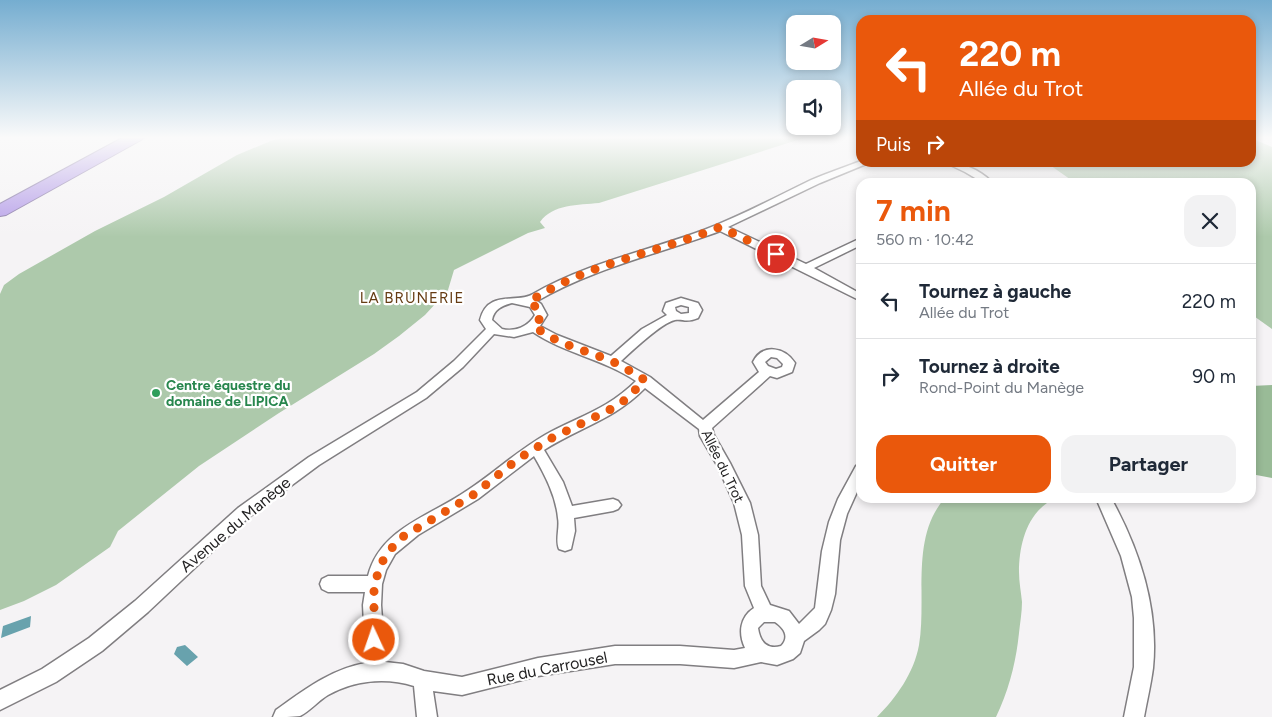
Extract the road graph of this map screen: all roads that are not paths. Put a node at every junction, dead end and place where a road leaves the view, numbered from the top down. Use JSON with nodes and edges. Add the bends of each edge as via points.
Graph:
{"nodes":[{"id":1,"x":64,"y":170,"type":"edge"},
{"id":2,"x":75,"y":170,"type":"edge"},
{"id":3,"x":845,"y":170,"type":"edge"},
{"id":4,"x":967,"y":170,"type":"edge"},
{"id":5,"x":980,"y":178,"type":"edge"},
{"id":6,"x":22,"y":200,"type":"junction"},
{"id":7,"x":0,"y":205,"type":"edge"},
{"id":8,"x":0,"y":211,"type":"edge"},
{"id":9,"x":0,"y":215,"type":"edge"},
{"id":10,"x":720,"y":227,"type":"junction"},
{"id":11,"x":856,"y":244,"type":"edge"},
{"id":12,"x":806,"y":268,"type":"junction"},
{"id":13,"x":856,"y":295,"type":"edge"},
{"id":14,"x":529,"y":302,"type":"junction"},
{"id":15,"x":674,"y":316,"type":"dead end"},
{"id":16,"x":534,"y":326,"type":"junction"},
{"id":17,"x":492,"y":329,"type":"junction"},
{"id":18,"x":612,"y":362,"type":"junction"},
{"id":19,"x":767,"y":372,"type":"dead end"},
{"id":20,"x":645,"y":380,"type":"junction"},
{"id":21,"x":705,"y":426,"type":"junction"},
{"id":22,"x":536,"y":448,"type":"junction"},
{"id":23,"x":856,"y":480,"type":"edge"},
{"id":24,"x":1105,"y":503,"type":"edge"},
{"id":25,"x":614,"y":505,"type":"dead end"},
{"id":26,"x":566,"y":513,"type":"junction"},
{"id":27,"x":565,"y":544,"type":"dead end"},
{"id":28,"x":328,"y":584,"type":"dead end"},
{"id":29,"x":374,"y":584,"type":"junction"},
{"id":30,"x":764,"y":613,"type":"junction"},
{"id":31,"x":795,"y":636,"type":"junction"},
{"id":32,"x":761,"y":653,"type":"junction"},
{"id":33,"x":376,"y":671,"type":"junction"},
{"id":34,"x":424,"y":680,"type":"junction"},
{"id":35,"x":0,"y":700,"type":"edge"},
{"id":36,"x":283,"y":717,"type":"edge"},
{"id":37,"x":427,"y":717,"type":"edge"},
{"id":38,"x":1134,"y":717,"type":"edge"}],
"edges":[{"from":1,"to":7,"type":"highway"},
{"from":2,"to":6,"type":"highway"},
{"from":3,"to":10,"type":"street"},
{"from":4,"to":5,"type":"street"},
{"from":6,"to":8,"type":"highway"},
{"from":6,"to":9,"type":"highway"},
{"from":10,"to":12,"type":"street"},
{"from":10,"to":14,"type":"street","via":[[571,278]]},
{"from":11,"to":12,"type":"street"},
{"from":12,"to":13,"type":"street"},
{"from":14,"to":16,"type":"street","via":[[540,310],[541,315]]},
{"from":14,"to":17,"type":"street","via":[[512,300],[495,306],[486,320]]},
{"from":15,"to":18,"type":"street","via":[[646,332]]},
{"from":16,"to":17,"type":"street","via":[[508,334]]},
{"from":16,"to":18,"type":"street","name":"Allée du Trot","via":[[577,350]]},
{"from":17,"to":35,"type":"street","name":"Avenue du Manège","via":[[449,373],[396,413],[321,456],[254,504],[105,637],[36,683]]},
{"from":18,"to":20,"type":"street","name":"Allée du Trot"},
{"from":19,"to":21,"type":"street"},
{"from":20,"to":21,"type":"street","name":"Allée du Trot"},
{"from":20,"to":22,"type":"street","via":[[611,409]]},
{"from":21,"to":30,"type":"street","name":"Allée du Trot","via":[[707,436],[742,503],[750,535],[753,586]]},
{"from":22,"to":26,"type":"street","via":[[552,475]]},
{"from":22,"to":29,"type":"street","via":[[473,495],[399,539],[384,558]]},
{"from":23,"to":31,"type":"street","via":[[834,531],[828,594],[821,617],[809,630]]},
{"from":24,"to":38,"type":"street","via":[[1126,547],[1142,602],[1144,661]]},
{"from":25,"to":26,"type":"street"},
{"from":26,"to":27,"type":"street","via":[[568,532]]},
{"from":28,"to":29,"type":"street"},
{"from":29,"to":33,"type":"street"},
{"from":30,"to":31,"type":"street","via":[[784,618],[790,623]]},
{"from":30,"to":32,"type":"street","via":[[752,620],[749,626],[750,640]]},
{"from":31,"to":32,"type":"street","via":[[793,647],[785,655],[773,657]]},
{"from":32,"to":34,"type":"street","name":"Rue du Carrousel","via":[[734,659],[615,655],[538,667],[462,686]]},
{"from":33,"to":34,"type":"street","name":"Rue du Carrousel","via":[[402,673]]},
{"from":33,"to":36,"type":"street","name":"Rue du Carrousel","via":[[357,674],[322,688]]},
{"from":34,"to":37,"type":"street"}]}
